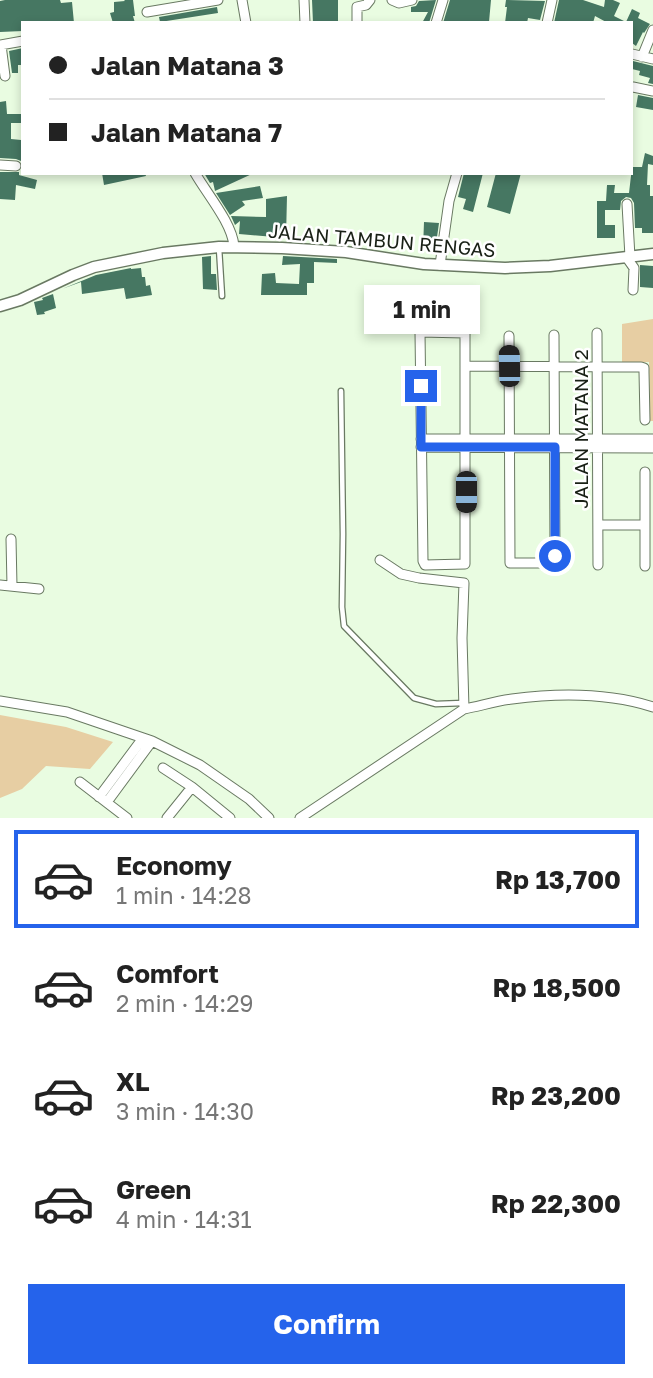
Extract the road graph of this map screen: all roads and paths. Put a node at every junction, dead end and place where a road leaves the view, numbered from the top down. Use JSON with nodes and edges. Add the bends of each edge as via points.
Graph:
{"nodes":[{"id":1,"x":218,"y":0,"type":"edge"},
{"id":2,"x":242,"y":0,"type":"edge"},
{"id":3,"x":304,"y":0,"type":"edge"},
{"id":4,"x":370,"y":0,"type":"edge"},
{"id":5,"x":392,"y":0,"type":"edge"},
{"id":6,"x":412,"y":0,"type":"edge"},
{"id":7,"x":443,"y":0,"type":"edge"},
{"id":8,"x":552,"y":0,"type":"edge"},
{"id":9,"x":184,"y":3,"type":"edge"},
{"id":10,"x":167,"y":4,"type":"edge"},
{"id":11,"x":147,"y":12,"type":"dead end"},
{"id":12,"x":246,"y":21,"type":"edge"},
{"id":13,"x":305,"y":21,"type":"edge"},
{"id":14,"x":357,"y":21,"type":"edge"},
{"id":15,"x":437,"y":21,"type":"edge"},
{"id":16,"x":547,"y":21,"type":"edge"},
{"id":17,"x":653,"y":30,"type":"edge"},
{"id":18,"x":21,"y":41,"type":"edge"},
{"id":19,"x":0,"y":45,"type":"edge"},
{"id":20,"x":633,"y":54,"type":"edge"},
{"id":21,"x":642,"y":57,"type":"junction"},
{"id":22,"x":653,"y":59,"type":"edge"},
{"id":23,"x":5,"y":76,"type":"dead end"},
{"id":24,"x":633,"y":87,"type":"edge"},
{"id":25,"x":653,"y":91,"type":"edge"},
{"id":26,"x":0,"y":165,"type":"edge"},
{"id":27,"x":16,"y":166,"type":"dead end"},
{"id":28,"x":196,"y":175,"type":"edge"},
{"id":29,"x":456,"y":175,"type":"edge"},
{"id":30,"x":627,"y":204,"type":"dead end"},
{"id":31,"x":234,"y":243,"type":"junction"},
{"id":32,"x":219,"y":247,"type":"junction"},
{"id":33,"x":629,"y":254,"type":"junction"},
{"id":34,"x":653,"y":254,"type":"edge"},
{"id":35,"x":440,"y":258,"type":"junction"},
{"id":36,"x":633,"y":290,"type":"dead end"},
{"id":37,"x":222,"y":296,"type":"dead end"},
{"id":38,"x":0,"y":306,"type":"edge"},
{"id":39,"x":597,"y":334,"type":"dead end"},
{"id":40,"x":554,"y":335,"type":"dead end"},
{"id":41,"x":509,"y":336,"type":"dead end"},
{"id":42,"x":465,"y":366,"type":"junction"},
{"id":43,"x":509,"y":366,"type":"junction"},
{"id":44,"x":554,"y":366,"type":"junction"},
{"id":45,"x":597,"y":367,"type":"junction"},
{"id":46,"x":341,"y":391,"type":"dead end"},
{"id":47,"x":645,"y":420,"type":"dead end"},
{"id":48,"x":653,"y":439,"type":"edge"},
{"id":49,"x":421,"y":443,"type":"junction"},
{"id":50,"x":465,"y":443,"type":"junction"},
{"id":51,"x":510,"y":443,"type":"junction"},
{"id":52,"x":555,"y":443,"type":"junction"},
{"id":53,"x":598,"y":443,"type":"junction"},
{"id":54,"x":653,"y":448,"type":"edge"},
{"id":55,"x":645,"y":472,"type":"dead end"},
{"id":56,"x":598,"y":525,"type":"junction"},
{"id":57,"x":645,"y":525,"type":"junction"},
{"id":58,"x":11,"y":539,"type":"dead end"},
{"id":59,"x":380,"y":560,"type":"dead end"},
{"id":60,"x":598,"y":565,"type":"dead end"},
{"id":61,"x":645,"y":566,"type":"dead end"},
{"id":62,"x":0,"y":586,"type":"edge"},
{"id":63,"x":12,"y":586,"type":"junction"},
{"id":64,"x":39,"y":589,"type":"dead end"},
{"id":65,"x":0,"y":701,"type":"edge"},
{"id":66,"x":464,"y":706,"type":"junction"},
{"id":67,"x":653,"y":707,"type":"edge"},
{"id":68,"x":147,"y":739,"type":"junction"},
{"id":69,"x":163,"y":768,"type":"dead end"},
{"id":70,"x":80,"y":782,"type":"dead end"},
{"id":71,"x":192,"y":787,"type":"junction"},
{"id":72,"x":103,"y":799,"type":"junction"},
{"id":73,"x":127,"y":818,"type":"edge"},
{"id":74,"x":167,"y":818,"type":"edge"},
{"id":75,"x":230,"y":818,"type":"edge"},
{"id":76,"x":269,"y":818,"type":"edge"},
{"id":77,"x":300,"y":818,"type":"edge"}],
"edges":[{"from":1,"to":9,"type":"street"},
{"from":2,"to":12,"type":"street"},
{"from":3,"to":13,"type":"street"},
{"from":4,"to":14,"type":"street","via":[[357,7]]},
{"from":5,"to":6,"type":"street"},
{"from":7,"to":15,"type":"street"},
{"from":8,"to":16,"type":"street"},
{"from":9,"to":10,"type":"street"},
{"from":10,"to":11,"type":"street"},
{"from":17,"to":21,"type":"street"},
{"from":18,"to":19,"type":"street"},
{"from":19,"to":23,"type":"street"},
{"from":20,"to":21,"type":"street"},
{"from":21,"to":22,"type":"street"},
{"from":24,"to":25,"type":"street"},
{"from":26,"to":27,"type":"street"},
{"from":28,"to":31,"type":"street"},
{"from":29,"to":35,"type":"street"},
{"from":30,"to":33,"type":"street"},
{"from":31,"to":32,"type":"street","name":"JALAN TAMBUN RENGAS"},
{"from":31,"to":35,"type":"street","name":"JALAN TAMBUN RENGAS","via":[[409,262]]},
{"from":32,"to":37,"type":"lane"},
{"from":32,"to":38,"type":"street","name":"JALAN TAMBUN RENGAS","via":[[94,267]]},
{"from":33,"to":34,"type":"street","name":"JALAN TAMBUN RENGAS"},
{"from":33,"to":35,"type":"street","name":"JALAN TAMBUN RENGAS","via":[[505,268]]},
{"from":33,"to":36,"type":"street"},
{"from":39,"to":45,"type":"street","name":"JALAN MATANA 2"},
{"from":40,"to":44,"type":"street"},
{"from":41,"to":43,"type":"street"},
{"from":42,"to":43,"type":"street"},
{"from":42,"to":49,"type":"street","via":[[465,334],[420,332]]},
{"from":42,"to":50,"type":"street"},
{"from":43,"to":44,"type":"street"},
{"from":43,"to":51,"type":"street"},
{"from":44,"to":45,"type":"street"},
{"from":44,"to":52,"type":"street"},
{"from":45,"to":47,"type":"street","via":[[644,368]]},
{"from":45,"to":53,"type":"street","name":"JALAN MATANA 2"},
{"from":46,"to":66,"type":"lane","via":[[344,626],[414,698]]},
{"from":48,"to":53,"type":"street"},
{"from":49,"to":50,"type":"street"},
{"from":49,"to":50,"type":"street","via":[[425,565],[465,564]]},
{"from":50,"to":51,"type":"street"},
{"from":51,"to":52,"type":"street"},
{"from":51,"to":52,"type":"street","via":[[510,562],[550,563],[555,561]]},
{"from":52,"to":53,"type":"street"},
{"from":53,"to":54,"type":"street"},
{"from":53,"to":56,"type":"street","name":"JALAN MATANA 2"},
{"from":55,"to":57,"type":"street"},
{"from":56,"to":57,"type":"street"},
{"from":56,"to":60,"type":"street","name":"JALAN MATANA 2"},
{"from":57,"to":61,"type":"street"},
{"from":58,"to":63,"type":"street"},
{"from":59,"to":66,"type":"street","via":[[419,578],[464,583]]},
{"from":62,"to":63,"type":"street"},
{"from":63,"to":64,"type":"street"},
{"from":65,"to":68,"type":"street","via":[[67,712]]},
{"from":66,"to":67,"type":"street","via":[[575,695]]},
{"from":66,"to":77,"type":"street"},
{"from":68,"to":72,"type":"street"},
{"from":68,"to":76,"type":"street","via":[[200,765]]},
{"from":69,"to":71,"type":"street"},
{"from":70,"to":72,"type":"street"},
{"from":71,"to":74,"type":"street"},
{"from":71,"to":75,"type":"street"},
{"from":72,"to":73,"type":"street"}]}
